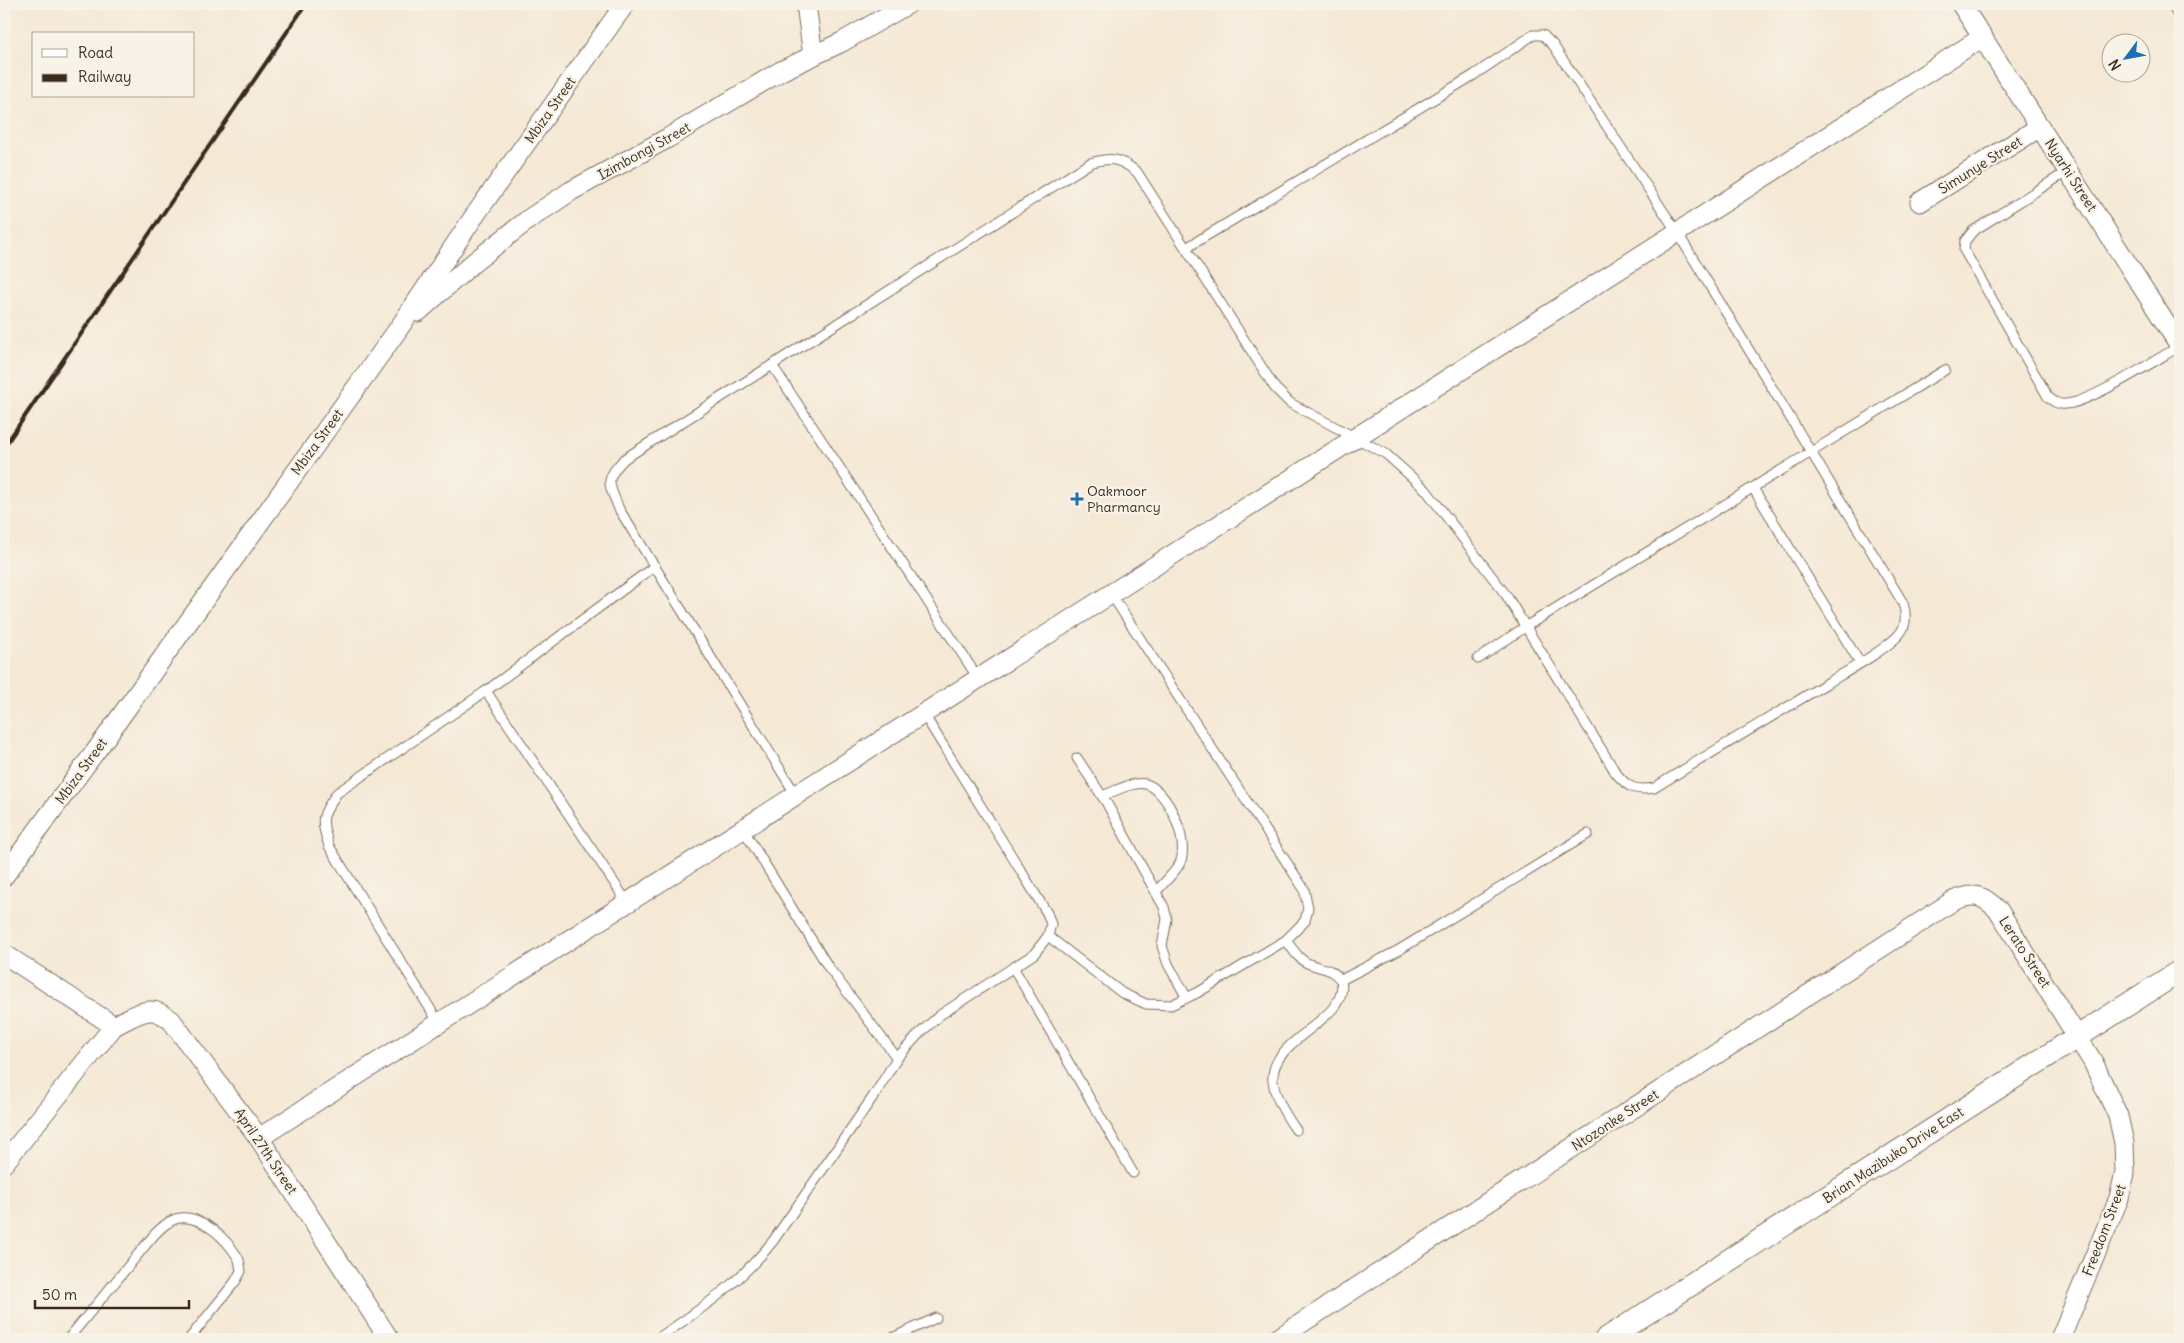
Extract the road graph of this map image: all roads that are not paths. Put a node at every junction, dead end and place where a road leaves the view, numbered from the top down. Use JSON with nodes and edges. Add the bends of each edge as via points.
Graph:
{"nodes":[{"id":1,"x":625,"y":4,"type":"edge"},
{"id":2,"x":806,"y":4,"type":"edge"},
{"id":3,"x":908,"y":4,"type":"edge"},
{"id":4,"x":1961,"y":4,"type":"edge"},
{"id":5,"x":2177,"y":4,"type":"edge"},
{"id":6,"x":2180,"y":9,"type":"edge"},
{"id":7,"x":1982,"y":37,"type":"junction"},
{"id":8,"x":812,"y":56,"type":"junction"},
{"id":9,"x":2040,"y":127,"type":"junction"},
{"id":10,"x":2068,"y":171,"type":"junction"},
{"id":11,"x":1920,"y":202,"type":"dead end"},
{"id":12,"x":1677,"y":232,"type":"junction"},
{"id":13,"x":1186,"y":248,"type":"junction"},
{"id":14,"x":399,"y":328,"type":"junction"},
{"id":15,"x":2180,"y":346,"type":"edge"},
{"id":16,"x":772,"y":365,"type":"junction"},
{"id":17,"x":1945,"y":370,"type":"dead end"},
{"id":18,"x":1356,"y":437,"type":"junction"},
{"id":19,"x":1810,"y":453,"type":"junction"},
{"id":20,"x":1752,"y":488,"type":"junction"},
{"id":21,"x":655,"y":566,"type":"junction"},
{"id":22,"x":1111,"y":594,"type":"junction"},
{"id":23,"x":1526,"y":627,"type":"junction"},
{"id":24,"x":1478,"y":660,"type":"dead end"},
{"id":25,"x":1860,"y":663,"type":"junction"},
{"id":26,"x":978,"y":678,"type":"junction"},
{"id":27,"x":486,"y":692,"type":"junction"},
{"id":28,"x":923,"y":713,"type":"junction"},
{"id":29,"x":1077,"y":758,"type":"dead end"},
{"id":30,"x":796,"y":795,"type":"junction"},
{"id":31,"x":1102,"y":796,"type":"junction"},
{"id":32,"x":742,"y":829,"type":"junction"},
{"id":33,"x":1588,"y":834,"type":"dead end"},
{"id":34,"x":4,"y":876,"type":"edge"},
{"id":35,"x":1156,"y":892,"type":"junction"},
{"id":36,"x":1953,"y":901,"type":"joint"},
{"id":37,"x":627,"y":902,"type":"junction"},
{"id":38,"x":1048,"y":936,"type":"junction"},
{"id":39,"x":1286,"y":940,"type":"junction"},
{"id":40,"x":4,"y":954,"type":"edge"},
{"id":41,"x":1014,"y":967,"type":"junction"},
{"id":42,"x":2180,"y":971,"type":"edge"},
{"id":43,"x":1341,"y":980,"type":"junction"},
{"id":44,"x":1187,"y":998,"type":"junction"},
{"id":45,"x":439,"y":1023,"type":"junction"},
{"id":46,"x":114,"y":1026,"type":"junction"},
{"id":47,"x":2078,"y":1037,"type":"junction"},
{"id":48,"x":897,"y":1058,"type":"junction"},
{"id":49,"x":1296,"y":1130,"type":"dead end"},
{"id":50,"x":259,"y":1138,"type":"junction"},
{"id":51,"x":4,"y":1163,"type":"edge"},
{"id":52,"x":1133,"y":1172,"type":"dead end"},
{"id":53,"x":936,"y":1318,"type":"dead end"},
{"id":54,"x":68,"y":1339,"type":"edge"},
{"id":55,"x":189,"y":1339,"type":"edge"},
{"id":56,"x":390,"y":1339,"type":"edge"},
{"id":57,"x":659,"y":1339,"type":"edge"},
{"id":58,"x":890,"y":1339,"type":"edge"},
{"id":59,"x":1276,"y":1339,"type":"edge"},
{"id":60,"x":1606,"y":1339,"type":"edge"},
{"id":61,"x":2060,"y":1339,"type":"edge"}],
"edges":[{"from":1,"to":14,"type":"street","name":"Mbiza Street"},
{"from":2,"to":8,"type":"street"},
{"from":3,"to":8,"type":"street","name":"Izimbongi Street"},
{"from":4,"to":7,"type":"street","name":"Nyarhi Street"},
{"from":5,"to":6,"type":"street"},
{"from":7,"to":9,"type":"street","name":"Nyarhi Street"},
{"from":7,"to":12,"type":"street"},
{"from":8,"to":14,"type":"street","name":"Izimbongi Street","via":[[571,191],[473,263]]},
{"from":9,"to":10,"type":"street","name":"Nyarhi Street"},
{"from":9,"to":11,"type":"street","name":"Simunye Street"},
{"from":10,"to":15,"type":"street","name":"Nyarhi Street"},
{"from":10,"to":15,"type":"lane","via":[[1973,231],[1965,241],[1964,250],[2048,397],[2055,403],[2066,404],[2086,397]]},
{"from":12,"to":13,"type":"lane","via":[[1553,45],[1538,34]]},
{"from":12,"to":18,"type":"street"},
{"from":12,"to":19,"type":"lane"},
{"from":13,"to":16,"type":"lane","via":[[1137,172],[1122,161],[1104,159],[1090,164]]},
{"from":13,"to":18,"type":"lane","via":[[1275,388],[1290,403]]},
{"from":14,"to":34,"type":"street","name":"Mbiza Street"},
{"from":16,"to":21,"type":"lane","via":[[624,460],[611,473],[610,487],[619,509]]},
{"from":16,"to":26,"type":"lane"},
{"from":17,"to":19,"type":"lane"},
{"from":18,"to":22,"type":"street"},
{"from":18,"to":23,"type":"lane","via":[[1386,454],[1426,490],[1506,595]]},
{"from":19,"to":20,"type":"lane"},
{"from":19,"to":25,"type":"lane","via":[[1903,603],[1906,613],[1900,634]]},
{"from":20,"to":23,"type":"lane"},
{"from":20,"to":25,"type":"lane"},
{"from":21,"to":27,"type":"lane"},
{"from":21,"to":30,"type":"lane"},
{"from":22,"to":26,"type":"street"},
{"from":22,"to":39,"type":"lane","via":[[1304,889],[1308,908],[1305,921]]},
{"from":23,"to":24,"type":"lane"},
{"from":23,"to":25,"type":"lane","via":[[1616,774],[1630,788],[1639,790],[1654,788]]},
{"from":26,"to":28,"type":"street"},
{"from":27,"to":37,"type":"lane"},
{"from":27,"to":45,"type":"lane","via":[[337,793],[324,813],[322,824],[329,846]]},
{"from":28,"to":30,"type":"street"},
{"from":28,"to":38,"type":"lane","via":[[1047,913],[1051,924]]},
{"from":29,"to":31,"type":"lane"},
{"from":30,"to":32,"type":"street"},
{"from":31,"to":35,"type":"lane"},
{"from":31,"to":35,"type":"lane","via":[[1131,785],[1146,784],[1170,809],[1183,840],[1183,852],[1179,864]]},
{"from":32,"to":37,"type":"street"},
{"from":32,"to":48,"type":"lane","via":[[829,968]]},
{"from":33,"to":43,"type":"lane","via":[[1399,950]]},
{"from":35,"to":44,"type":"lane","via":[[1166,919],[1162,946]]},
{"from":36,"to":47,"type":"street","name":"Lerato Street","via":[[1980,896],[1993,906]]},
{"from":36,"to":59,"type":"street","name":"Ntozonke Street"},
{"from":37,"to":45,"type":"street"},
{"from":38,"to":41,"type":"lane","via":[[1034,954]]},
{"from":38,"to":44,"type":"lane","via":[[1122,993],[1146,1004],[1171,1005]]},
{"from":39,"to":43,"type":"lane","via":[[1306,963],[1330,969]]},
{"from":39,"to":44,"type":"lane"},
{"from":40,"to":46,"type":"street"},
{"from":41,"to":48,"type":"lane","via":[[940,1015]]},
{"from":41,"to":52,"type":"lane"},
{"from":42,"to":47,"type":"street","name":"Brian Mazibuko Drive East"},
{"from":43,"to":49,"type":"lane","via":[[1344,989],[1335,1006],[1286,1049],[1277,1065],[1273,1079],[1276,1091]]},
{"from":45,"to":50,"type":"street"},
{"from":46,"to":50,"type":"street","name":"April 27th Street","via":[[152,1011],[171,1020]]},
{"from":46,"to":51,"type":"street"},
{"from":47,"to":60,"type":"street","name":"Brian Mazibuko Drive East"},
{"from":47,"to":61,"type":"street","name":"Freedom Street","via":[[2118,1116],[2125,1167],[2119,1198]]},
{"from":48,"to":57,"type":"lane","via":[[756,1262]]},
{"from":50,"to":56,"type":"street","name":"April 27th Street"},
{"from":53,"to":58,"type":"lane"},
{"from":54,"to":55,"type":"lane","via":[[154,1235],[179,1218],[194,1218],[226,1242],[238,1257],[241,1271]]}]}
